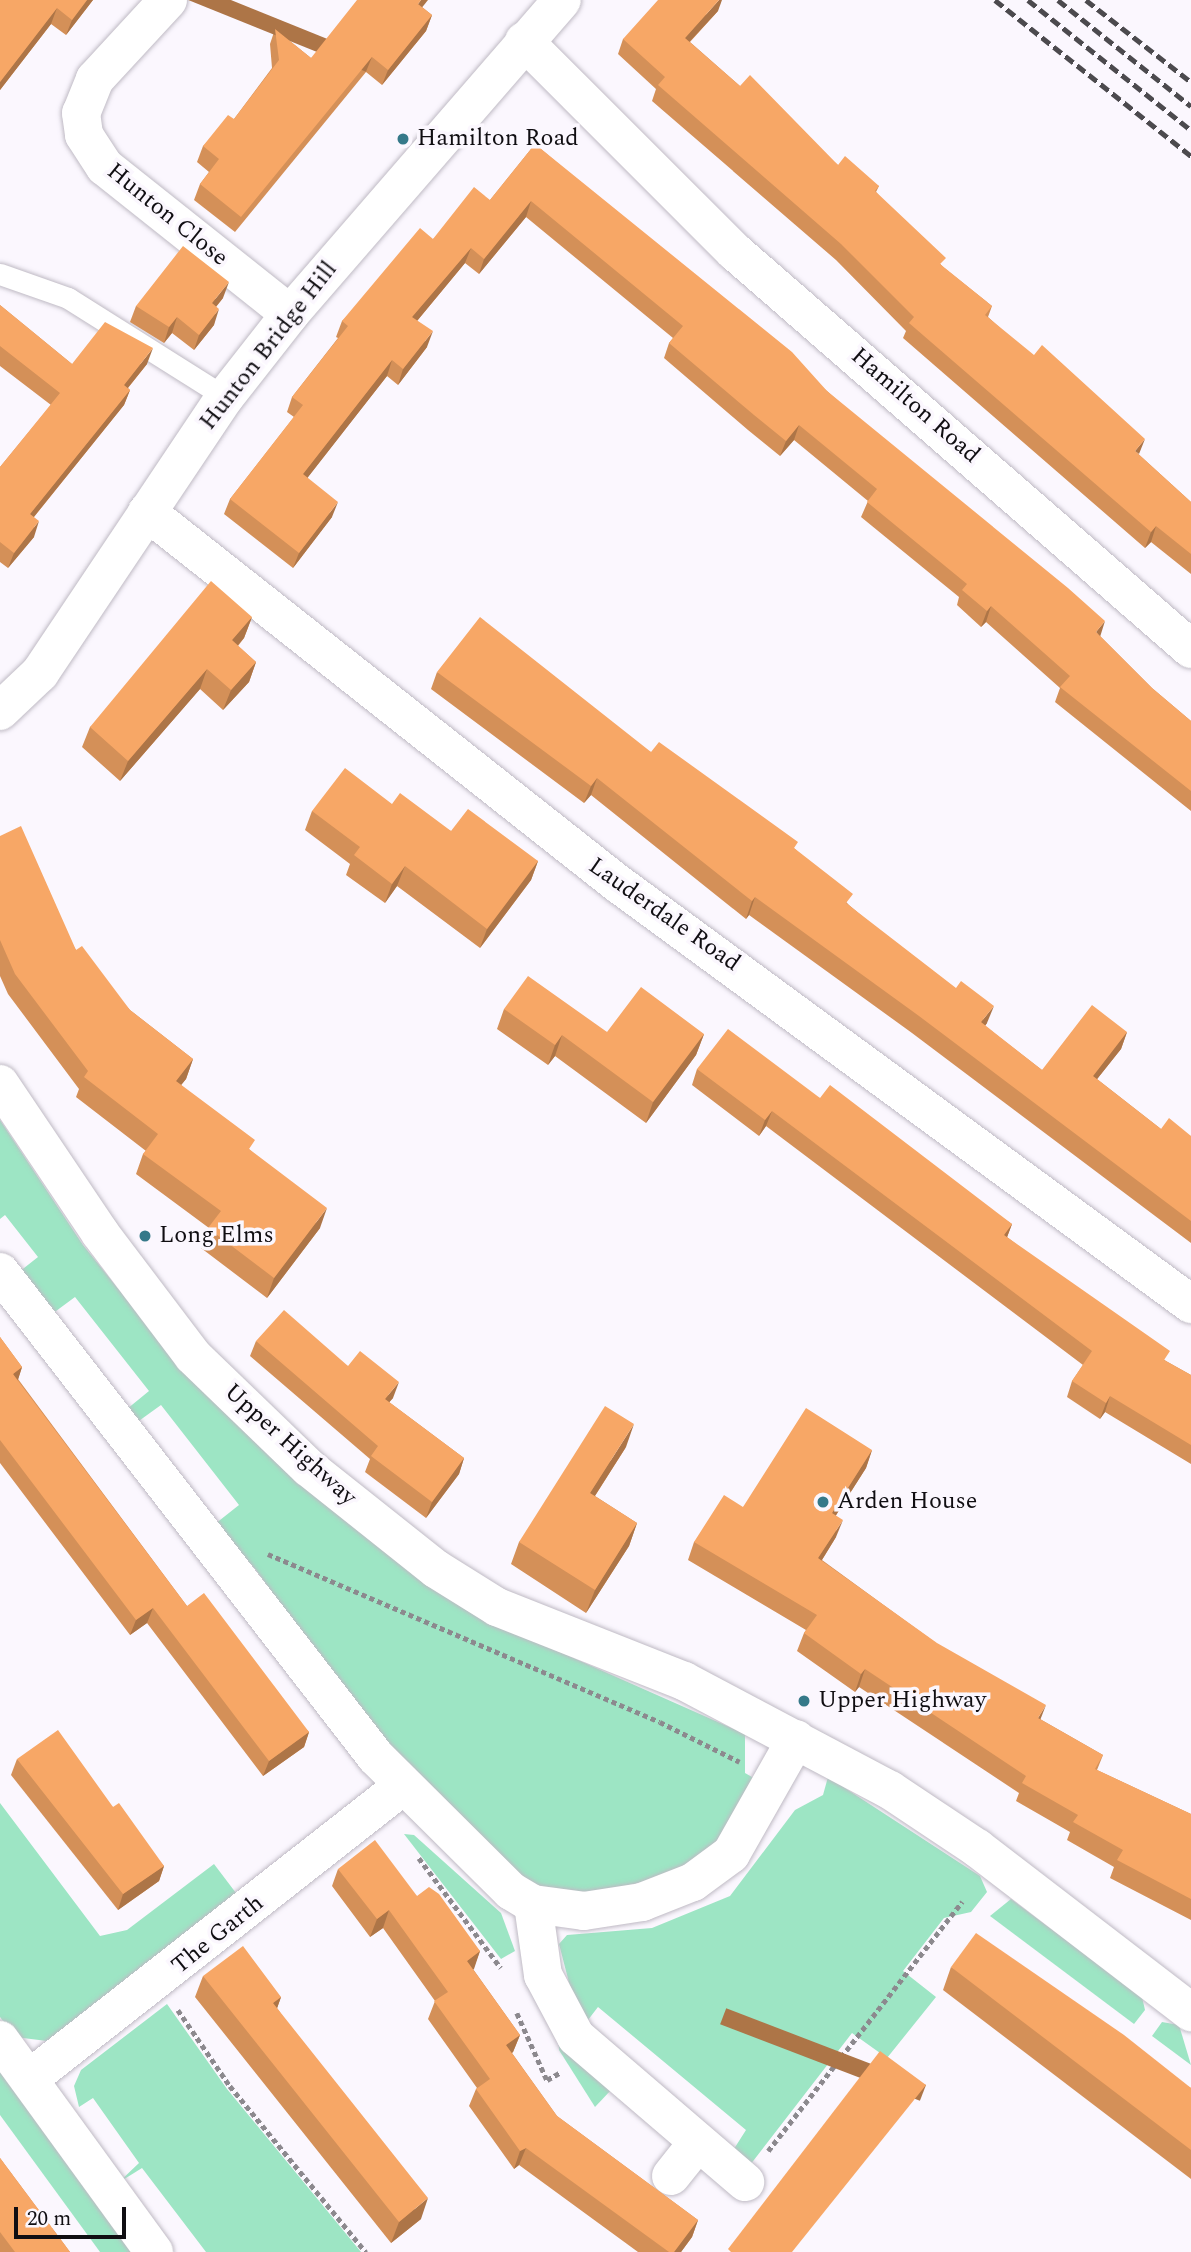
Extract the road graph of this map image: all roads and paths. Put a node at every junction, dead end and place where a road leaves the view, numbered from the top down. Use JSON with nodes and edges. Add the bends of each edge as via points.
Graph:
{"nodes":[{"id":1,"x":168,"y":0,"type":"edge"},
{"id":2,"x":562,"y":0,"type":"edge"},
{"id":3,"x":524,"y":41,"type":"junction"},
{"id":4,"x":0,"y":274,"type":"edge"},
{"id":5,"x":290,"y":314,"type":"junction"},
{"id":6,"x":225,"y":397,"type":"junction"},
{"id":7,"x":147,"y":512,"type":"junction"},
{"id":8,"x":1191,"y":649,"type":"edge"},
{"id":9,"x":0,"y":711,"type":"edge"},
{"id":10,"x":0,"y":1084,"type":"edge"},
{"id":11,"x":0,"y":1272,"type":"edge"},
{"id":12,"x":1191,"y":1304,"type":"edge"},
{"id":13,"x":258,"y":1553,"type":"dead end"},
{"id":14,"x":796,"y":1739,"type":"junction"},
{"id":15,"x":754,"y":1769,"type":"dead end"},
{"id":16,"x":403,"y":1786,"type":"junction"},
{"id":17,"x":410,"y":1848,"type":"dead end"},
{"id":18,"x":962,"y":1902,"type":"dead end"},
{"id":19,"x":533,"y":1904,"type":"junction"},
{"id":20,"x":504,"y":1977,"type":"dead end"},
{"id":21,"x":513,"y":2003,"type":"dead end"},
{"id":22,"x":175,"y":2006,"type":"dead end"},
{"id":23,"x":1191,"y":2012,"type":"edge"},
{"id":24,"x":0,"y":2040,"type":"edge"},
{"id":25,"x":564,"y":2070,"type":"dead end"},
{"id":26,"x":29,"y":2079,"type":"junction"},
{"id":27,"x":698,"y":2142,"type":"junction"},
{"id":28,"x":754,"y":2170,"type":"joint"},
{"id":29,"x":671,"y":2176,"type":"dead end"},
{"id":30,"x":154,"y":2252,"type":"edge"},
{"id":31,"x":366,"y":2252,"type":"edge"}],
"edges":[{"from":1,"to":5,"type":"street","name":"Hunton Close","via":[[95,79],[81,113],[84,135],[105,167]]},
{"from":2,"to":3,"type":"street","name":"Hunton Bridge Hill"},
{"from":3,"to":5,"type":"street","name":"Hunton Bridge Hill"},
{"from":3,"to":8,"type":"street","name":"Hamilton Road","via":[[734,251]]},
{"from":4,"to":6,"type":"lane","via":[[68,299]]},
{"from":5,"to":6,"type":"street","name":"Hunton Bridge Hill"},
{"from":6,"to":7,"type":"street","name":"Hunton Bridge Hill"},
{"from":7,"to":9,"type":"street","name":"Hunton Bridge Hill","via":[[40,673]]},
{"from":7,"to":12,"type":"street","name":"Lauderdale Road","via":[[617,883]]},
{"from":10,"to":14,"type":"street","name":"Upper Highway","via":[[100,1233],[193,1356],[309,1468],[436,1569],[497,1607],[684,1681]]},
{"from":11,"to":16,"type":"street"},
{"from":13,"to":15,"type":"path","via":[[660,1722]]},
{"from":14,"to":19,"type":"street","via":[[758,1812],[713,1870],[642,1902],[584,1911]]},
{"from":14,"to":23,"type":"street","name":"Upper Highway","via":[[891,1790],[977,1848]]},
{"from":16,"to":19,"type":"street","via":[[472,1857]]},
{"from":16,"to":26,"type":"street","name":"The Garth"},
{"from":17,"to":20,"type":"path","via":[[477,1928]]},
{"from":18,"to":28,"type":"path"},
{"from":19,"to":27,"type":"street","via":[[543,1975],[576,2037]]},
{"from":21,"to":25,"type":"path","via":[[547,2080]]},
{"from":22,"to":31,"type":"path","via":[[230,2086]]},
{"from":24,"to":26,"type":"street"},
{"from":26,"to":30,"type":"street"},
{"from":27,"to":28,"type":"street"},
{"from":27,"to":29,"type":"street"}]}
